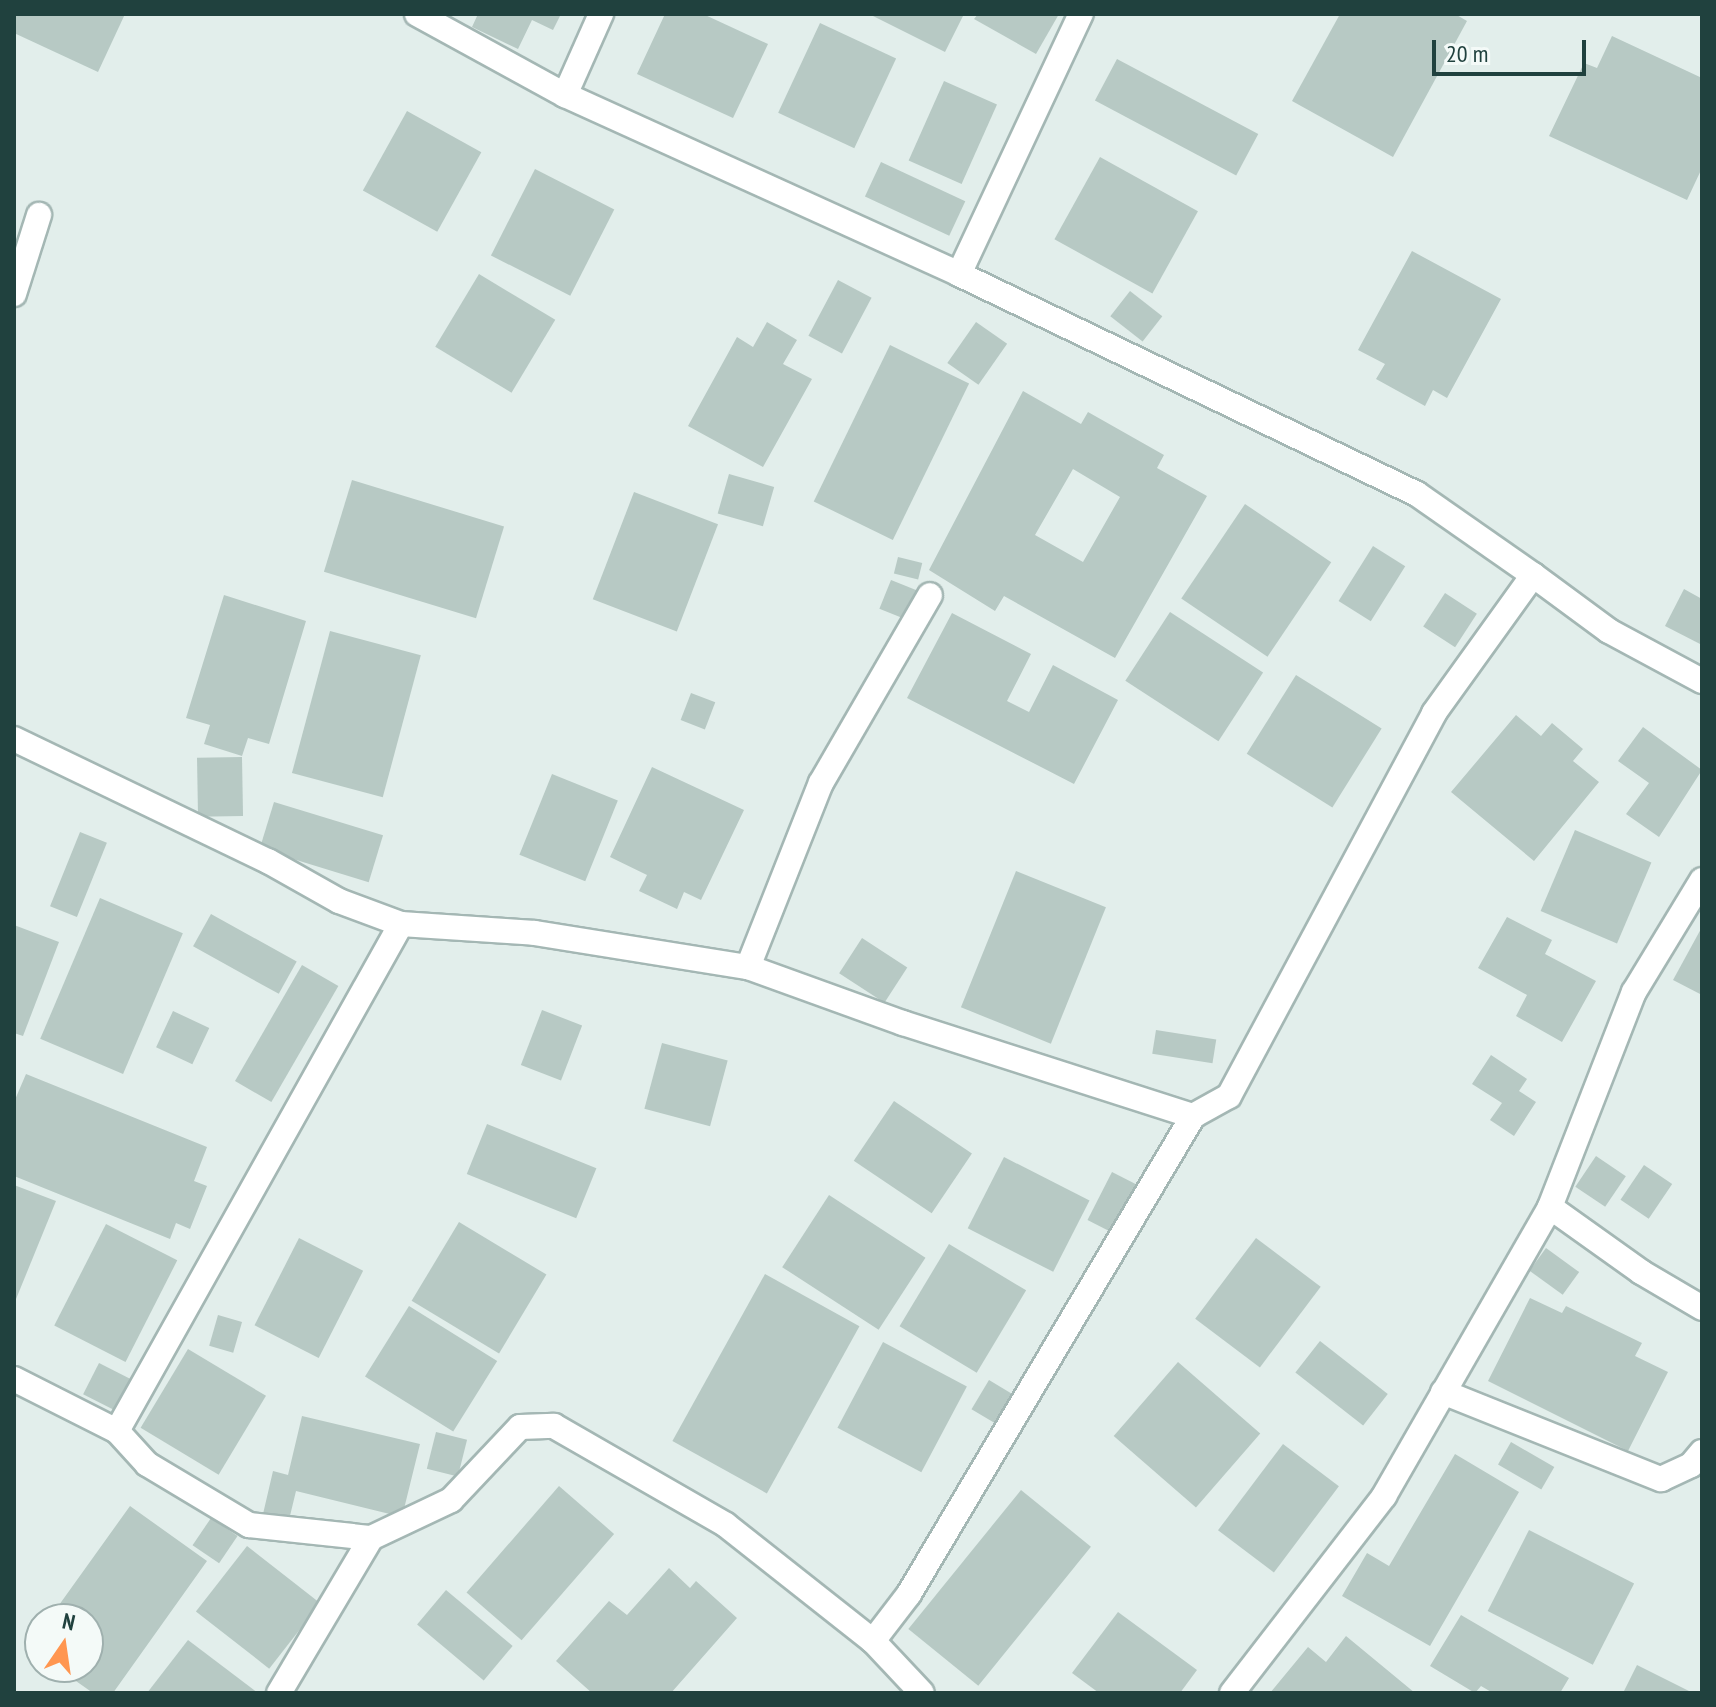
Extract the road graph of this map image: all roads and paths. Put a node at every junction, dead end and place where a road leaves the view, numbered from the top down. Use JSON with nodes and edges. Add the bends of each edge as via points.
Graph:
{"nodes":[{"id":1,"x":417,"y":14,"type":"edge"},
{"id":2,"x":601,"y":14,"type":"edge"},
{"id":3,"x":1081,"y":14,"type":"edge"},
{"id":4,"x":565,"y":95,"type":"junction"},
{"id":5,"x":39,"y":215,"type":"dead end"},
{"id":6,"x":959,"y":274,"type":"junction"},
{"id":7,"x":14,"y":294,"type":"edge"},
{"id":8,"x":1533,"y":575,"type":"junction"},
{"id":9,"x":930,"y":595,"type":"dead end"},
{"id":10,"x":1702,"y":681,"type":"edge"},
{"id":11,"x":14,"y":739,"type":"edge"},
{"id":12,"x":1702,"y":880,"type":"edge"},
{"id":13,"x":401,"y":924,"type":"junction"},
{"id":14,"x":748,"y":967,"type":"junction"},
{"id":15,"x":1193,"y":1116,"type":"junction"},
{"id":16,"x":1550,"y":1207,"type":"junction"},
{"id":17,"x":1702,"y":1308,"type":"edge"},
{"id":18,"x":14,"y":1379,"type":"edge"},
{"id":19,"x":1443,"y":1392,"type":"junction"},
{"id":20,"x":117,"y":1431,"type":"junction"},
{"id":21,"x":1702,"y":1452,"type":"edge"},
{"id":22,"x":371,"y":1538,"type":"junction"},
{"id":23,"x":873,"y":1641,"type":"junction"},
{"id":24,"x":279,"y":1693,"type":"edge"},
{"id":25,"x":922,"y":1693,"type":"edge"},
{"id":26,"x":1232,"y":1693,"type":"edge"}],
"edges":[{"from":1,"to":4,"type":"street"},
{"from":2,"to":4,"type":"street"},
{"from":3,"to":6,"type":"street"},
{"from":4,"to":6,"type":"street"},
{"from":5,"to":7,"type":"street"},
{"from":6,"to":8,"type":"street","via":[[1417,494]]},
{"from":8,"to":10,"type":"street","via":[[1609,631]]},
{"from":8,"to":15,"type":"street","via":[[1434,713],[1229,1096]]},
{"from":9,"to":14,"type":"street","via":[[821,783]]},
{"from":11,"to":13,"type":"street","via":[[268,861],[339,901]]},
{"from":12,"to":16,"type":"street","via":[[1634,992]]},
{"from":13,"to":14,"type":"street","via":[[535,933]]},
{"from":13,"to":20,"type":"street"},
{"from":14,"to":15,"type":"street"},
{"from":15,"to":23,"type":"street","via":[[909,1594]]},
{"from":16,"to":17,"type":"street"},
{"from":16,"to":19,"type":"street"},
{"from":18,"to":20,"type":"street"},
{"from":19,"to":21,"type":"street","via":[[1661,1479],[1691,1465]]},
{"from":19,"to":26,"type":"street","via":[[1384,1496]]},
{"from":20,"to":22,"type":"street","via":[[147,1464],[249,1525]]},
{"from":22,"to":23,"type":"street","via":[[451,1500],[520,1427],[554,1426],[726,1525]]},
{"from":22,"to":24,"type":"street"},
{"from":23,"to":25,"type":"street"}]}
